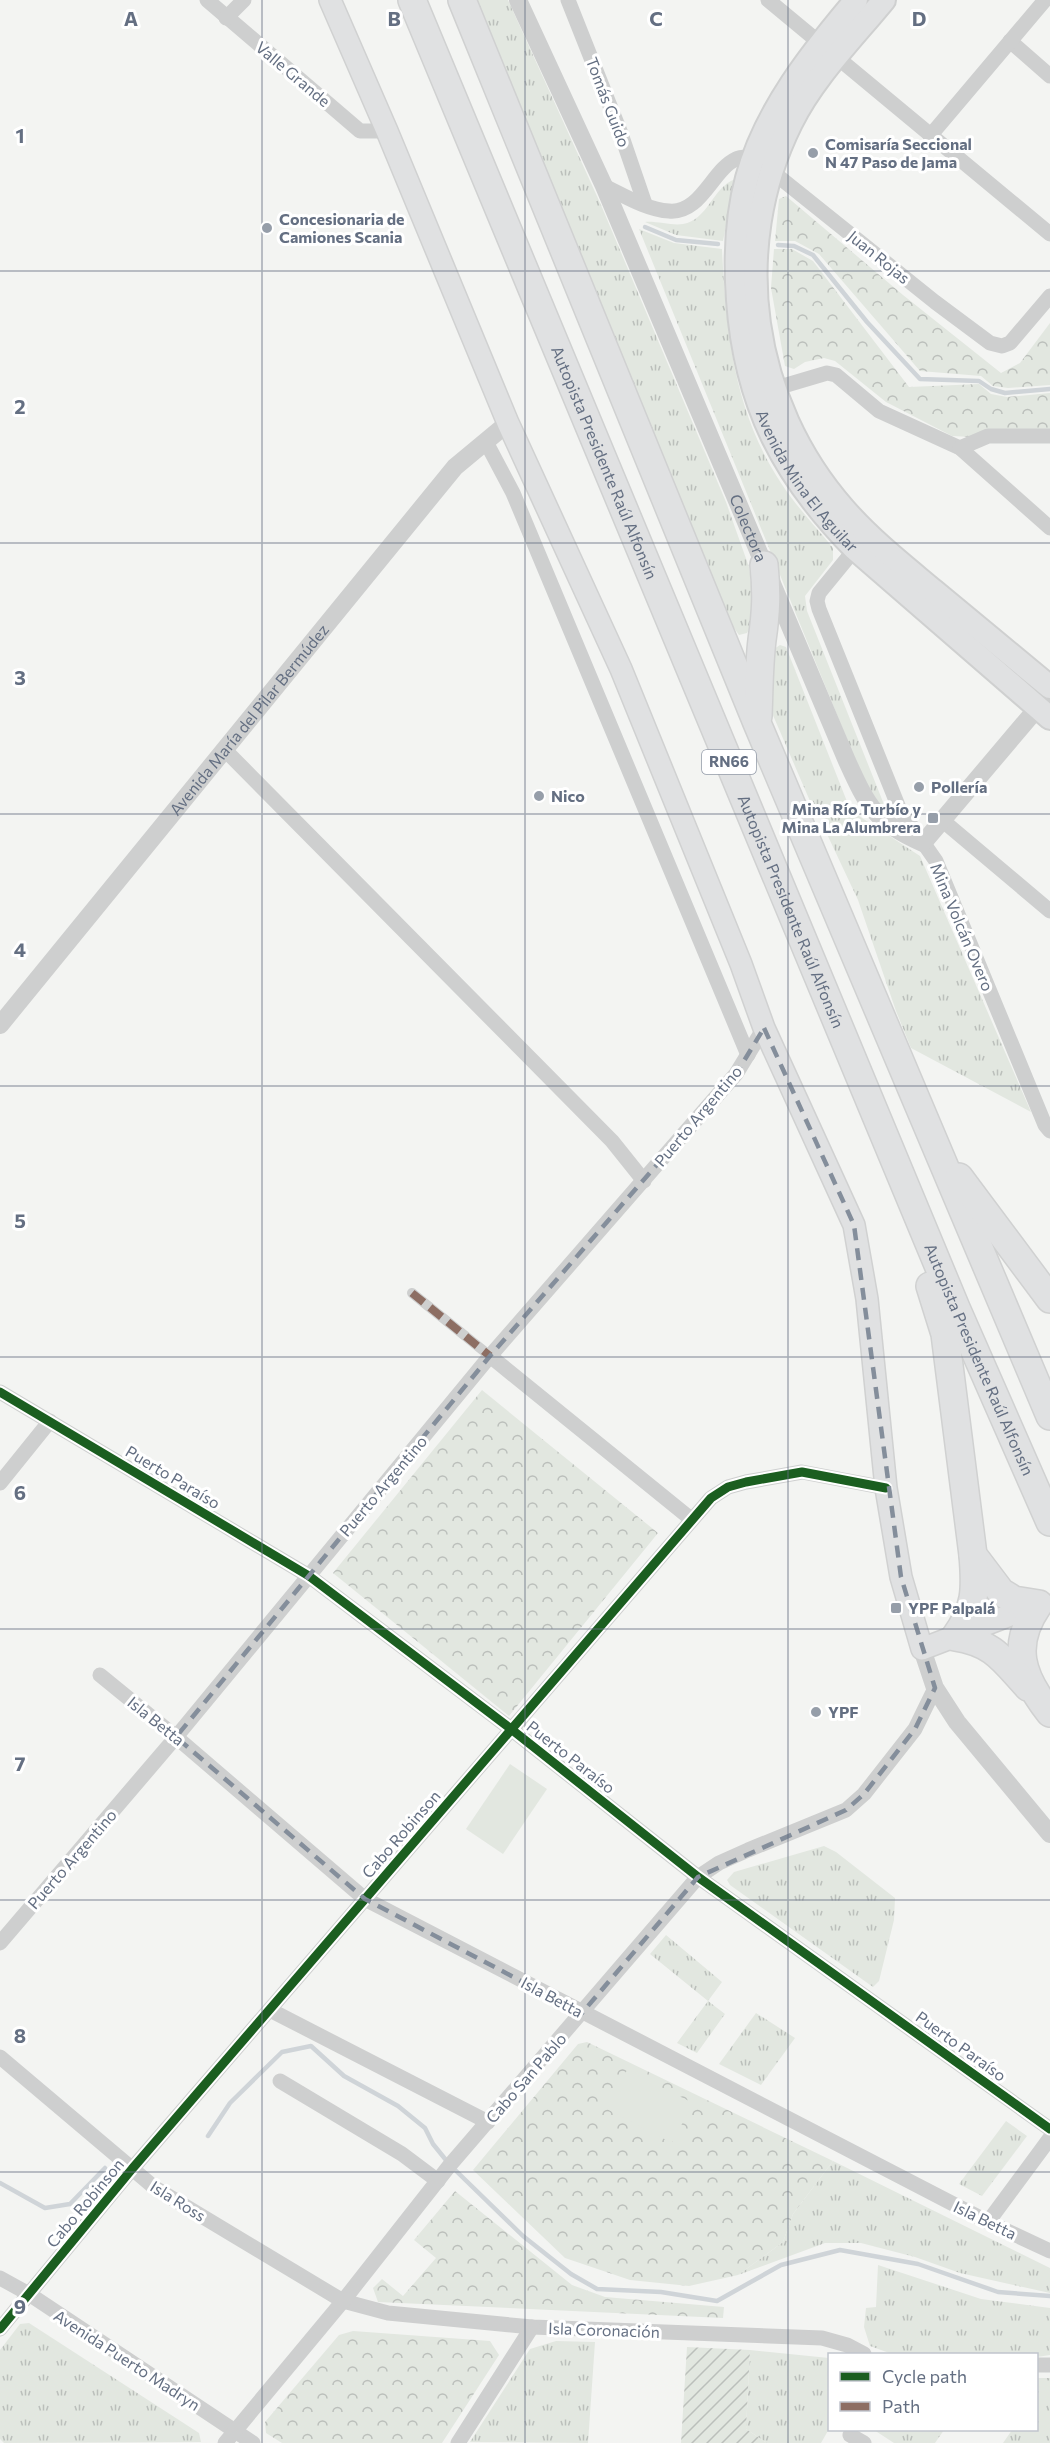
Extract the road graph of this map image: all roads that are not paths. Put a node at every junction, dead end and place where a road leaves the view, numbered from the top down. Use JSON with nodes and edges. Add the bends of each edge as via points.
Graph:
{"nodes":[{"id":1,"x":207,"y":0,"type":"edge"},
{"id":2,"x":244,"y":0,"type":"edge"},
{"id":3,"x":330,"y":0,"type":"edge"},
{"id":4,"x":412,"y":0,"type":"edge"},
{"id":5,"x":462,"y":0,"type":"edge"},
{"id":6,"x":518,"y":0,"type":"edge"},
{"id":7,"x":568,"y":0,"type":"edge"},
{"id":8,"x":768,"y":0,"type":"edge"},
{"id":9,"x":856,"y":0,"type":"edge"},
{"id":10,"x":884,"y":0,"type":"edge"},
{"id":11,"x":1045,"y":0,"type":"edge"},
{"id":12,"x":226,"y":18,"type":"junction"},
{"id":13,"x":1010,"y":41,"type":"junction"},
{"id":14,"x":828,"y":51,"type":"junction"},
{"id":15,"x":1050,"y":76,"type":"edge"},
{"id":16,"x":387,"y":131,"type":"junction"},
{"id":17,"x":930,"y":136,"type":"junction"},
{"id":18,"x":754,"y":157,"type":"junction"},
{"id":19,"x":773,"y":170,"type":"junction"},
{"id":20,"x":604,"y":186,"type":"junction"},
{"id":21,"x":645,"y":204,"type":"junction"},
{"id":22,"x":1050,"y":234,"type":"edge"},
{"id":23,"x":1050,"y":296,"type":"edge"},
{"id":24,"x":773,"y":389,"type":"junction"},
{"id":25,"x":508,"y":423,"type":"junction"},
{"id":26,"x":1050,"y":436,"type":"edge"},
{"id":27,"x":486,"y":442,"type":"junction"},
{"id":28,"x":960,"y":448,"type":"junction"},
{"id":29,"x":1050,"y":528,"type":"edge"},
{"id":30,"x":855,"y":549,"type":"junction"},
{"id":31,"x":764,"y":566,"type":"junction"},
{"id":32,"x":1050,"y":687,"type":"edge"},
{"id":33,"x":1046,"y":706,"type":"edge"},
{"id":34,"x":757,"y":723,"type":"junction"},
{"id":35,"x":225,"y":750,"type":"junction"},
{"id":36,"x":942,"y":820,"type":"junction"},
{"id":37,"x":923,"y":843,"type":"junction"},
{"id":38,"x":1050,"y":911,"type":"edge"},
{"id":39,"x":819,"y":979,"type":"junction"},
{"id":40,"x":0,"y":1025,"type":"edge"},
{"id":41,"x":764,"y":1028,"type":"junction"},
{"id":42,"x":748,"y":1054,"type":"junction"},
{"id":43,"x":1050,"y":1131,"type":"edge"},
{"id":44,"x":931,"y":1138,"type":"junction"},
{"id":45,"x":644,"y":1181,"type":"junction"},
{"id":46,"x":412,"y":1293,"type":"dead end"},
{"id":47,"x":1050,"y":1299,"type":"edge"},
{"id":48,"x":490,"y":1356,"type":"junction"},
{"id":49,"x":0,"y":1392,"type":"edge"},
{"id":50,"x":1050,"y":1416,"type":"edge"},
{"id":51,"x":50,"y":1421,"type":"junction"},
{"id":52,"x":0,"y":1483,"type":"edge"},
{"id":53,"x":886,"y":1488,"type":"junction"},
{"id":54,"x":691,"y":1520,"type":"junction"},
{"id":55,"x":1050,"y":1522,"type":"edge"},
{"id":56,"x":973,"y":1555,"type":"junction"},
{"id":57,"x":309,"y":1576,"type":"junction"},
{"id":58,"x":1046,"y":1601,"type":"edge"},
{"id":59,"x":955,"y":1637,"type":"junction"},
{"id":60,"x":922,"y":1650,"type":"junction"},
{"id":61,"x":100,"y":1675,"type":"dead end"},
{"id":62,"x":935,"y":1688,"type":"junction"},
{"id":63,"x":1042,"y":1703,"type":"edge"},
{"id":64,"x":511,"y":1729,"type":"junction"},
{"id":65,"x":176,"y":1737,"type":"junction"},
{"id":66,"x":1050,"y":1834,"type":"edge"},
{"id":67,"x":698,"y":1877,"type":"junction"},
{"id":68,"x":364,"y":1899,"type":"junction"},
{"id":69,"x":0,"y":1943,"type":"edge"},
{"id":70,"x":270,"y":2010,"type":"junction"},
{"id":71,"x":582,"y":2013,"type":"junction"},
{"id":72,"x":0,"y":2057,"type":"edge"},
{"id":73,"x":280,"y":2081,"type":"dead end"},
{"id":74,"x":488,"y":2122,"type":"junction"},
{"id":75,"x":1050,"y":2128,"type":"edge"},
{"id":76,"x":1050,"y":2138,"type":"edge"},
{"id":77,"x":132,"y":2169,"type":"junction"},
{"id":78,"x":438,"y":2181,"type":"junction"},
{"id":79,"x":988,"y":2222,"type":"junction"},
{"id":80,"x":1050,"y":2251,"type":"edge"},
{"id":81,"x":0,"y":2278,"type":"edge"},
{"id":82,"x":29,"y":2294,"type":"junction"},
{"id":83,"x":343,"y":2301,"type":"junction"},
{"id":84,"x":532,"y":2327,"type":"junction"},
{"id":85,"x":0,"y":2329,"type":"edge"},
{"id":86,"x":861,"y":2353,"type":"edge"},
{"id":87,"x":850,"y":2436,"type":"edge"},
{"id":88,"x":230,"y":2437,"type":"edge"},
{"id":89,"x":253,"y":2443,"type":"edge"},
{"id":90,"x":458,"y":2443,"type":"edge"},
{"id":91,"x":864,"y":2443,"type":"edge"}],
"edges":[{"from":1,"to":12,"type":"street","name":"Valle Grande"},
{"from":2,"to":12,"type":"street"},
{"from":3,"to":16,"type":"main road"},
{"from":4,"to":39,"type":"highway","name":"Autopista Presidente Raúl Alfonsín","number":"RN66"},
{"from":5,"to":34,"type":"highway","number":"RN66"},
{"from":6,"to":20,"type":"street","name":"Colectora"},
{"from":7,"to":21,"type":"street","name":"Tomás Guido"},
{"from":8,"to":14,"type":"street"},
{"from":9,"to":14,"type":"main road"},
{"from":10,"to":14,"type":"main road"},
{"from":11,"to":13,"type":"street"},
{"from":12,"to":16,"type":"street","name":"Valle Grande","via":[[360,130]]},
{"from":13,"to":15,"type":"street"},
{"from":13,"to":17,"type":"street"},
{"from":14,"to":17,"type":"street"},
{"from":14,"to":18,"type":"main road","name":"Avenida Mina El Aguilar","via":[[779,105]]},
{"from":14,"to":19,"type":"main road","name":"Avenida Mina El Aguilar"},
{"from":16,"to":25,"type":"main road"},
{"from":17,"to":22,"type":"street"},
{"from":18,"to":19,"type":"street","name":"Juan Rojas"},
{"from":18,"to":21,"type":"street","via":[[731,161],[706,191],[678,211],[667,212]]},
{"from":18,"to":30,"type":"main road","name":"Avenida Mina El Aguilar","via":[[737,226],[735,256],[740,332],[748,372],[785,462],[806,494]]},
{"from":19,"to":23,"type":"street","name":"Juan Rojas","via":[[990,343],[1010,344]]},
{"from":19,"to":24,"type":"main road","name":"Avenida Mina El Aguilar","via":[[760,222],[755,283],[758,324]]},
{"from":20,"to":21,"type":"street"},
{"from":20,"to":31,"type":"street","name":"Colectora"},
{"from":24,"to":28,"type":"street","via":[[827,373],[836,375],[879,411]]},
{"from":24,"to":32,"type":"main road","name":"Avenida Mina El Aguilar","via":[[805,458],[844,510],[888,554]]},
{"from":25,"to":27,"type":"street","name":"Avenida María del Pilar Bermúdez"},
{"from":25,"to":41,"type":"main road","via":[[621,669]]},
{"from":26,"to":28,"type":"street","via":[[988,436]]},
{"from":27,"to":35,"type":"street","name":"Avenida María del Pilar Bermúdez","via":[[455,468]]},
{"from":27,"to":42,"type":"street","via":[[513,493]]},
{"from":28,"to":29,"type":"street"},
{"from":30,"to":33,"type":"main road","name":"Avenida Mina El Aguilar"},
{"from":30,"to":37,"type":"street","name":"Mina Volcán Overo","via":[[819,593],[817,601],[899,808]]},
{"from":31,"to":34,"type":"highway","via":[[766,616]]},
{"from":31,"to":37,"type":"street","name":"Colectora","via":[[861,791],[874,812],[896,832]]},
{"from":33,"to":36,"type":"street"},
{"from":34,"to":44,"type":"highway","number":"RN66"},
{"from":35,"to":40,"type":"street","name":"Avenida María del Pilar Bermúdez"},
{"from":35,"to":45,"type":"street","via":[[612,1141]]},
{"from":36,"to":37,"type":"street"},
{"from":36,"to":38,"type":"street"},
{"from":37,"to":43,"type":"street","name":"Mina Volcán Overo","via":[[936,861]]},
{"from":39,"to":55,"type":"highway","name":"Autopista Presidente Raúl Alfonsín","number":"RN66"},
{"from":39,"to":56,"type":"highway","via":[[820,1010],[914,1238],[945,1334]]},
{"from":41,"to":42,"type":"street","name":"Puerto Argentino"},
{"from":41,"to":53,"type":"main road","via":[[854,1226],[867,1299]]},
{"from":42,"to":45,"type":"street","name":"Puerto Argentino","via":[[736,1074]]},
{"from":44,"to":47,"type":"highway"},
{"from":44,"to":50,"type":"highway","number":"RN66"},
{"from":45,"to":48,"type":"street","name":"Puerto Argentino"},
{"from":46,"to":48,"type":"street"},
{"from":48,"to":54,"type":"street"},
{"from":48,"to":57,"type":"street","name":"Puerto Argentino"},
{"from":49,"to":51,"type":"street","name":"Puerto Paraíso"},
{"from":51,"to":52,"type":"street"},
{"from":51,"to":57,"type":"street","name":"Puerto Paraíso"},
{"from":53,"to":54,"type":"street","name":"Cabo Robinson","via":[[802,1472],[728,1487],[711,1498]]},
{"from":53,"to":60,"type":"main road","via":[[901,1577]]},
{"from":54,"to":64,"type":"street","name":"Cabo Robinson"},
{"from":56,"to":58,"type":"highway","via":[[1000,1592],[1014,1600]]},
{"from":56,"to":59,"type":"highway","via":[[973,1602],[968,1619]]},
{"from":57,"to":64,"type":"street","name":"Puerto Paraíso"},
{"from":57,"to":65,"type":"street","name":"Puerto Argentino"},
{"from":58,"to":59,"type":"main road"},
{"from":58,"to":63,"type":"highway","via":[[1029,1617],[1021,1642],[1025,1671]]},
{"from":59,"to":60,"type":"main road"},
{"from":59,"to":63,"type":"highway","via":[[976,1640],[994,1651]]},
{"from":60,"to":62,"type":"street"},
{"from":61,"to":65,"type":"street","name":"Isla Betta"},
{"from":62,"to":66,"type":"street","via":[[957,1722]]},
{"from":62,"to":67,"type":"street","name":"Cabo San Pablo","via":[[915,1729],[864,1794],[846,1810],[738,1855]]},
{"from":64,"to":67,"type":"street","name":"Puerto Paraíso"},
{"from":64,"to":68,"type":"street","name":"Cabo Robinson"},
{"from":65,"to":68,"type":"street","name":"Isla Betta"},
{"from":65,"to":69,"type":"street","name":"Puerto Argentino"},
{"from":67,"to":71,"type":"street","name":"Cabo San Pablo"},
{"from":67,"to":75,"type":"street","name":"Puerto Paraíso"},
{"from":68,"to":70,"type":"street","name":"Cabo Robinson"},
{"from":68,"to":71,"type":"street","name":"Isla Betta"},
{"from":70,"to":74,"type":"street"},
{"from":70,"to":77,"type":"street","name":"Cabo Robinson"},
{"from":71,"to":74,"type":"street","name":"Cabo San Pablo"},
{"from":71,"to":79,"type":"street","name":"Isla Betta"},
{"from":72,"to":77,"type":"street","name":"Isla Ross"},
{"from":73,"to":78,"type":"street","via":[[402,2154]]},
{"from":74,"to":78,"type":"street","name":"Cabo San Pablo"},
{"from":76,"to":79,"type":"street"},
{"from":77,"to":82,"type":"street","name":"Cabo Robinson"},
{"from":77,"to":83,"type":"street","name":"Isla Ross","via":[[155,2188]]},
{"from":78,"to":83,"type":"street","name":"Cabo San Pablo"},
{"from":79,"to":80,"type":"street","name":"Isla Betta"},
{"from":81,"to":82,"type":"street","name":"Avenida Puerto Madryn"},
{"from":82,"to":85,"type":"street","name":"Cabo Robinson"},
{"from":82,"to":88,"type":"street","name":"Avenida Puerto Madryn"},
{"from":83,"to":84,"type":"street","name":"Isla Coronación","via":[[388,2313]]},
{"from":83,"to":88,"type":"street","name":"Cabo San Pablo"},
{"from":84,"to":86,"type":"street","name":"Isla Coronación","via":[[822,2338]]},
{"from":84,"to":90,"type":"street"},
{"from":87,"to":91,"type":"street"},
{"from":88,"to":89,"type":"street","name":"Avenida Puerto Madryn"}]}
